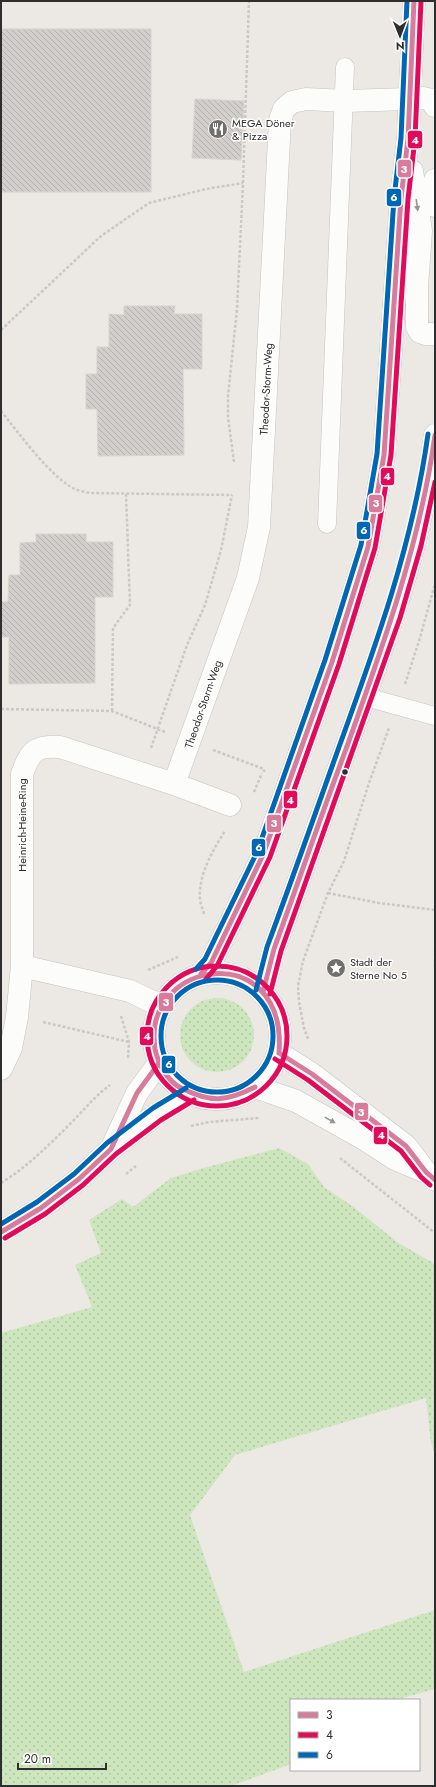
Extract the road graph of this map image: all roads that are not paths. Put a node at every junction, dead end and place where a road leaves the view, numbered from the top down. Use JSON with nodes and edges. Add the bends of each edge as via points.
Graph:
{"nodes":[{"id":1,"x":414,"y":1,"type":"edge"},
{"id":2,"x":345,"y":67,"type":"dead end"},
{"id":3,"x":409,"y":99,"type":"junction"},
{"id":4,"x":345,"y":101,"type":"junction"},
{"id":5,"x":435,"y":106,"type":"edge"},
{"id":6,"x":408,"y":139,"type":"junction"},
{"id":7,"x":435,"y":180,"type":"edge"},
{"id":8,"x":435,"y":206,"type":"edge"},
{"id":9,"x":435,"y":334,"type":"edge"},
{"id":10,"x":435,"y":435,"type":"edge"},
{"id":11,"x":327,"y":524,"type":"dead end"},
{"id":12,"x":366,"y":697,"type":"junction"},
{"id":13,"x":435,"y":716,"type":"edge"},
{"id":14,"x":174,"y":784,"type":"junction"},
{"id":15,"x":230,"y":805,"type":"dead end"},
{"id":16,"x":22,"y":966,"type":"junction"},
{"id":17,"x":202,"y":974,"type":"junction"},
{"id":18,"x":263,"y":992,"type":"junction"},
{"id":19,"x":161,"y":1006,"type":"junction"},
{"id":20,"x":279,"y":1053,"type":"junction"},
{"id":21,"x":159,"y":1063,"type":"junction"},
{"id":22,"x":1,"y":1069,"type":"edge"},
{"id":23,"x":255,"y":1087,"type":"junction"},
{"id":24,"x":190,"y":1094,"type":"junction"},
{"id":25,"x":111,"y":1149,"type":"junction"},
{"id":26,"x":430,"y":1176,"type":"edge"},
{"id":27,"x":1,"y":1232,"type":"edge"}],
"edges":[{"from":1,"to":3,"type":"main road"},
{"from":2,"to":4,"type":"lane"},
{"from":3,"to":4,"type":"main road","name":"Theodor-Storm-Weg"},
{"from":3,"to":5,"type":"main road","via":[[432,100]]},
{"from":3,"to":6,"type":"main road"},
{"from":4,"to":11,"type":"lane"},
{"from":4,"to":14,"type":"main road","name":"Theodor-Storm-Weg","via":[[306,99],[292,102],[284,109],[280,120],[260,527],[248,578]]},
{"from":6,"to":9,"type":"main road","one_way":true,"via":[[421,231],[417,287],[418,327],[420,332]]},
{"from":6,"to":17,"type":"main road","via":[[401,198],[384,455],[368,547],[351,604],[263,855],[211,963]]},
{"from":7,"to":8,"type":"main road"},
{"from":10,"to":12,"type":"main road","via":[[430,475],[410,562]]},
{"from":12,"to":13,"type":"lane"},
{"from":12,"to":18,"type":"main road","via":[[274,949]]},
{"from":14,"to":15,"type":"main road","name":"Heinrich-Heine-Ring"},
{"from":14,"to":16,"type":"main road","name":"Heinrich-Heine-Ring","via":[[60,747],[46,746],[27,758],[22,774]]},
{"from":16,"to":19,"type":"main road","via":[[130,991]]},
{"from":16,"to":22,"type":"main road","name":"Heinrich-Heine-Ring","via":[[17,1018],[10,1048]]},
{"from":17,"to":18,"type":"main road","via":[[224,973],[245,979]]},
{"from":17,"to":19,"type":"main road","via":[[185,981],[171,992]]},
{"from":18,"to":20,"type":"main road","via":[[273,1005],[279,1020]]},
{"from":19,"to":21,"type":"main road","via":[[153,1034],[154,1049]]},
{"from":20,"to":23,"type":"main road","via":[[266,1078]]},
{"from":20,"to":26,"type":"main road","via":[[312,1074],[406,1146]]},
{"from":21,"to":24,"type":"main road","via":[[167,1075]]},
{"from":21,"to":25,"type":"main road","via":[[138,1093]]},
{"from":23,"to":24,"type":"main road","via":[[240,1095],[224,1099],[206,1099]]},
{"from":23,"to":26,"type":"main road","one_way":true,"via":[[296,1101],[395,1159]]},
{"from":24,"to":25,"type":"main road","via":[[157,1114]]},
{"from":25,"to":27,"type":"main road","via":[[79,1179],[42,1208]]}]}
